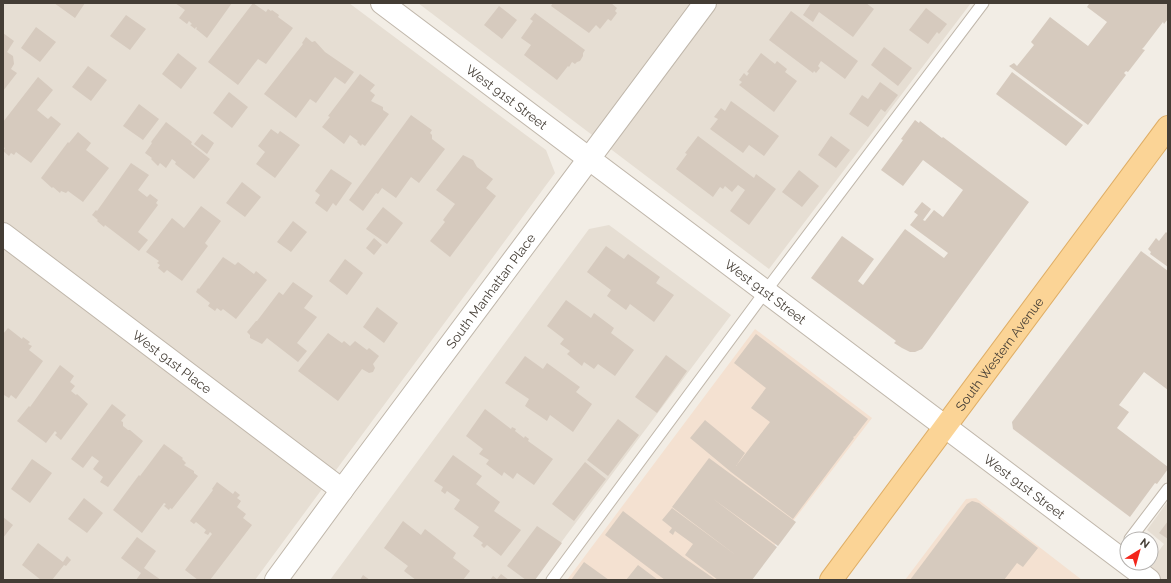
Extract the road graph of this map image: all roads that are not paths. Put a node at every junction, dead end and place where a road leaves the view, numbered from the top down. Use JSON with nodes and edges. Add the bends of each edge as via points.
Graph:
{"nodes":[{"id":1,"x":382,"y":3,"type":"edge"},
{"id":2,"x":705,"y":3,"type":"edge"},
{"id":3,"x":983,"y":3,"type":"edge"},
{"id":4,"x":1168,"y":127,"type":"edge"},
{"id":5,"x":590,"y":159,"type":"junction"},
{"id":6,"x":3,"y":234,"type":"edge"},
{"id":7,"x":765,"y":292,"type":"junction"},
{"id":8,"x":944,"y":427,"type":"junction"},
{"id":9,"x":1168,"y":488,"type":"edge"},
{"id":10,"x":342,"y":490,"type":"junction"},
{"id":11,"x":1136,"y":531,"type":"edge"},
{"id":12,"x":1119,"y":548,"type":"edge"},
{"id":13,"x":276,"y":580,"type":"edge"},
{"id":14,"x":552,"y":580,"type":"edge"},
{"id":15,"x":831,"y":580,"type":"edge"}],
"edges":[{"from":1,"to":5,"type":"street","name":"West 91st Street"},
{"from":2,"to":5,"type":"street","name":"South Manhattan Place"},
{"from":3,"to":7,"type":"lane"},
{"from":4,"to":8,"type":"main road","name":"South Western Avenue"},
{"from":5,"to":7,"type":"street","name":"West 91st Street"},
{"from":5,"to":10,"type":"street","name":"South Manhattan Place"},
{"from":6,"to":10,"type":"street","name":"West 91st Place"},
{"from":7,"to":8,"type":"street","name":"West 91st Street"},
{"from":7,"to":14,"type":"lane"},
{"from":8,"to":12,"type":"street","name":"West 91st Street"},
{"from":8,"to":15,"type":"main road","name":"South Western Avenue"},
{"from":9,"to":11,"type":"lane"},
{"from":10,"to":13,"type":"street","name":"South Manhattan Place"}]}
